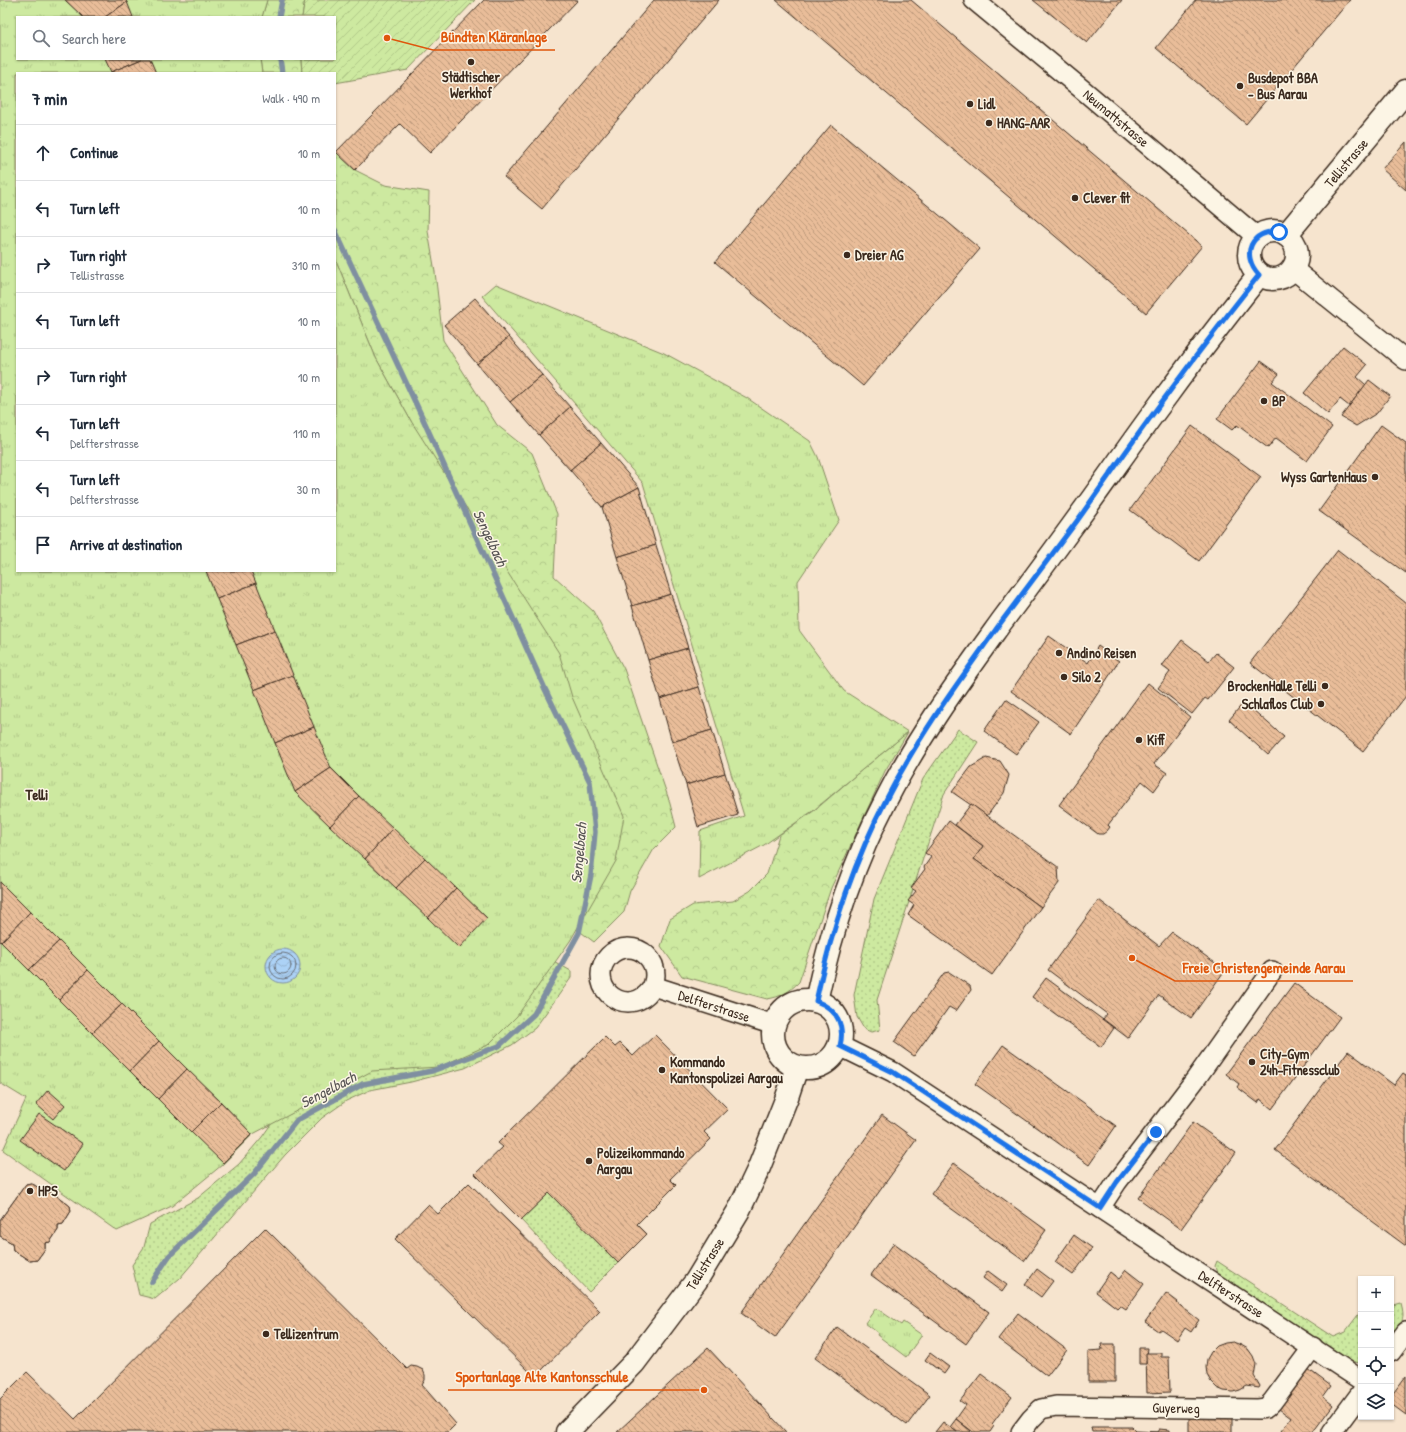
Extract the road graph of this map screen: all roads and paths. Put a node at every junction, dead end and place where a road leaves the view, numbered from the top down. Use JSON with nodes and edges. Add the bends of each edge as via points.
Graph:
{"nodes":[{"id":1,"x":974,"y":0,"type":"edge"},
{"id":2,"x":1406,"y":90,"type":"edge"},
{"id":3,"x":1286,"y":235,"type":"junction"},
{"id":4,"x":1257,"y":237,"type":"junction"},
{"id":5,"x":1293,"y":269,"type":"junction"},
{"id":6,"x":1259,"y":275,"type":"junction"},
{"id":7,"x":1406,"y":360,"type":"edge"},
{"id":8,"x":1272,"y":971,"type":"dead end"},
{"id":9,"x":653,"y":986,"type":"dead end"},
{"id":10,"x":816,"y":1001,"type":"junction"},
{"id":11,"x":774,"y":1025,"type":"junction"},
{"id":12,"x":840,"y":1046,"type":"junction"},
{"id":13,"x":797,"y":1067,"type":"junction"},
{"id":14,"x":1100,"y":1208,"type":"junction"},
{"id":15,"x":1406,"y":1332,"type":"edge"},
{"id":16,"x":1313,"y":1348,"type":"junction"},
{"id":17,"x":1394,"y":1348,"type":"edge"},
{"id":18,"x":1358,"y":1378,"type":"edge"},
{"id":19,"x":1358,"y":1397,"type":"edge"},
{"id":20,"x":568,"y":1432,"type":"edge"},
{"id":21,"x":1021,"y":1432,"type":"edge"},
{"id":22,"x":1332,"y":1432,"type":"edge"}],
"edges":[{"from":1,"to":4,"type":"street","name":"Neumattstrasse"},
{"from":2,"to":3,"type":"main road","name":"Tellistrasse"},
{"from":3,"to":4,"type":"main road","via":[[1271,231]]},
{"from":3,"to":5,"type":"main road","via":[[1296,247],[1297,255]]},
{"from":4,"to":6,"type":"main road","via":[[1249,253],[1253,269]]},
{"from":5,"to":6,"type":"main road","via":[[1278,279],[1268,279]]},
{"from":5,"to":7,"type":"street"},
{"from":6,"to":10,"type":"main road","via":[[1166,395],[974,659],[918,743],[887,798],[865,845],[838,919]]},
{"from":8,"to":14,"type":"street"},
{"from":9,"to":11,"type":"street","name":"Delfterstrasse"},
{"from":10,"to":11,"type":"main road","via":[[790,1004]]},
{"from":10,"to":12,"type":"main road","via":[[831,1009],[838,1019],[842,1030]]},
{"from":11,"to":13,"type":"main road","via":[[774,1043],[777,1051],[786,1061]]},
{"from":12,"to":13,"type":"main road","via":[[826,1063],[812,1068]]},
{"from":12,"to":14,"type":"street","name":"Delfterstrasse","via":[[893,1072]]},
{"from":13,"to":20,"type":"main road","name":"Tellistrasse","via":[[758,1170],[738,1210],[696,1281],[634,1364]]},
{"from":14,"to":16,"type":"street","name":"Delfterstrasse"},
{"from":15,"to":17,"type":"street"},
{"from":16,"to":18,"type":"street","name":"Delfterstrasse"},
{"from":16,"to":21,"type":"street","name":"Guyerweg","via":[[1266,1408],[1056,1406],[1041,1408]]},
{"from":19,"to":22,"type":"street"}]}
